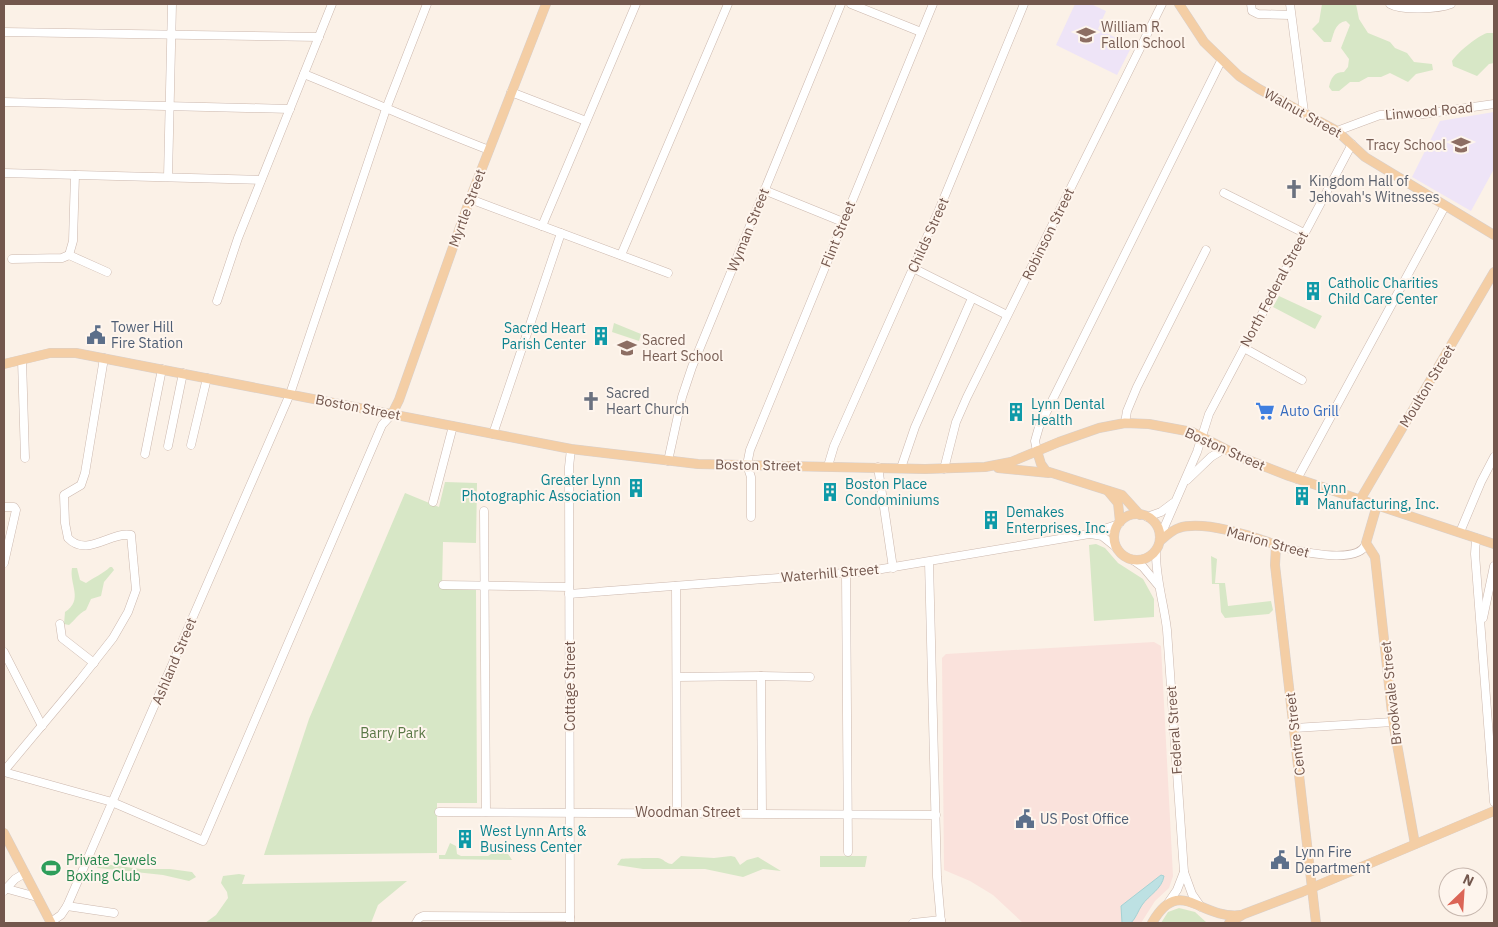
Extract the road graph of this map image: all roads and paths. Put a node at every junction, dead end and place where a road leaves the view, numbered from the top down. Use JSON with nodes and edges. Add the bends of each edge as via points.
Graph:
{"nodes":[{"id":1,"x":172,"y":4,"type":"edge"},
{"id":2,"x":332,"y":4,"type":"edge"},
{"id":3,"x":427,"y":4,"type":"edge"},
{"id":4,"x":546,"y":4,"type":"edge"},
{"id":5,"x":636,"y":4,"type":"edge"},
{"id":6,"x":728,"y":4,"type":"edge"},
{"id":7,"x":840,"y":4,"type":"edge"},
{"id":8,"x":851,"y":4,"type":"edge"},
{"id":9,"x":933,"y":4,"type":"edge"},
{"id":10,"x":1024,"y":4,"type":"edge"},
{"id":11,"x":1162,"y":4,"type":"edge"},
{"id":12,"x":1179,"y":4,"type":"edge"},
{"id":13,"x":1251,"y":4,"type":"edge"},
{"id":14,"x":1290,"y":4,"type":"edge"},
{"id":15,"x":1390,"y":4,"type":"edge"},
{"id":16,"x":1451,"y":4,"type":"edge"},
{"id":17,"x":1290,"y":15,"type":"junction"},
{"id":18,"x":4,"y":32,"type":"edge"},
{"id":19,"x":921,"y":32,"type":"junction"},
{"id":20,"x":171,"y":34,"type":"junction"},
{"id":21,"x":319,"y":38,"type":"junction"},
{"id":22,"x":1221,"y":61,"type":"junction"},
{"id":23,"x":304,"y":74,"type":"junction"},
{"id":24,"x":512,"y":92,"type":"junction"},
{"id":25,"x":4,"y":102,"type":"edge"},
{"id":26,"x":1494,"y":104,"type":"edge"},
{"id":27,"x":169,"y":106,"type":"junction"},
{"id":28,"x":290,"y":109,"type":"junction"},
{"id":29,"x":386,"y":109,"type":"junction"},
{"id":30,"x":1304,"y":112,"type":"junction"},
{"id":31,"x":586,"y":121,"type":"junction"},
{"id":32,"x":1337,"y":131,"type":"junction"},
{"id":33,"x":1352,"y":144,"type":"junction"},
{"id":34,"x":489,"y":150,"type":"junction"},
{"id":35,"x":4,"y":173,"type":"edge"},
{"id":36,"x":75,"y":175,"type":"junction"},
{"id":37,"x":168,"y":177,"type":"junction"},
{"id":38,"x":261,"y":180,"type":"junction"},
{"id":39,"x":764,"y":190,"type":"junction"},
{"id":40,"x":1224,"y":193,"type":"dead end"},
{"id":41,"x":470,"y":199,"type":"junction"},
{"id":42,"x":1445,"y":206,"type":"junction"},
{"id":43,"x":843,"y":222,"type":"junction"},
{"id":44,"x":542,"y":226,"type":"junction"},
{"id":45,"x":561,"y":233,"type":"junction"},
{"id":46,"x":1304,"y":233,"type":"junction"},
{"id":47,"x":1494,"y":235,"type":"edge"},
{"id":48,"x":1206,"y":250,"type":"dead end"},
{"id":49,"x":70,"y":255,"type":"junction"},
{"id":50,"x":621,"y":256,"type":"junction"},
{"id":51,"x":12,"y":259,"type":"dead end"},
{"id":52,"x":913,"y":268,"type":"junction"},
{"id":53,"x":106,"y":272,"type":"dead end"},
{"id":54,"x":1494,"y":272,"type":"edge"},
{"id":55,"x":668,"y":273,"type":"dead end"},
{"id":56,"x":972,"y":298,"type":"junction"},
{"id":57,"x":217,"y":301,"type":"dead end"},
{"id":58,"x":1007,"y":315,"type":"junction"},
{"id":59,"x":1244,"y":348,"type":"junction"},
{"id":60,"x":104,"y":358,"type":"junction"},
{"id":61,"x":22,"y":360,"type":"junction"},
{"id":62,"x":4,"y":364,"type":"edge"},
{"id":63,"x":162,"y":369,"type":"junction"},
{"id":64,"x":183,"y":373,"type":"junction"},
{"id":65,"x":206,"y":378,"type":"junction"},
{"id":66,"x":1302,"y":380,"type":"dead end"},
{"id":67,"x":290,"y":394,"type":"junction"},
{"id":68,"x":392,"y":414,"type":"junction"},
{"id":69,"x":1125,"y":423,"type":"junction"},
{"id":70,"x":453,"y":426,"type":"junction"},
{"id":71,"x":493,"y":434,"type":"junction"},
{"id":72,"x":1201,"y":436,"type":"junction"},
{"id":73,"x":192,"y":445,"type":"dead end"},
{"id":74,"x":168,"y":446,"type":"dead end"},
{"id":75,"x":570,"y":449,"type":"junction"},
{"id":76,"x":1224,"y":449,"type":"junction"},
{"id":77,"x":1037,"y":452,"type":"junction"},
{"id":78,"x":145,"y":454,"type":"dead end"},
{"id":79,"x":1494,"y":457,"type":"edge"},
{"id":80,"x":25,"y":458,"type":"dead end"},
{"id":81,"x":668,"y":461,"type":"junction"},
{"id":82,"x":747,"y":465,"type":"junction"},
{"id":83,"x":828,"y":466,"type":"junction"},
{"id":84,"x":878,"y":467,"type":"junction"},
{"id":85,"x":985,"y":467,"type":"junction"},
{"id":86,"x":901,"y":468,"type":"junction"},
{"id":87,"x":944,"y":469,"type":"junction"},
{"id":88,"x":1052,"y":474,"type":"junction"},
{"id":89,"x":1297,"y":479,"type":"junction"},
{"id":90,"x":1184,"y":483,"type":"junction"},
{"id":91,"x":1108,"y":491,"type":"junction"},
{"id":92,"x":1360,"y":500,"type":"junction"},
{"id":93,"x":433,"y":502,"type":"dead end"},
{"id":94,"x":1175,"y":502,"type":"junction"},
{"id":95,"x":1377,"y":505,"type":"junction"},
{"id":96,"x":4,"y":507,"type":"edge"},
{"id":97,"x":484,"y":511,"type":"dead end"},
{"id":98,"x":1144,"y":516,"type":"junction"},
{"id":99,"x":751,"y":517,"type":"dead end"},
{"id":100,"x":1120,"y":523,"type":"junction"},
{"id":101,"x":1460,"y":532,"type":"junction"},
{"id":102,"x":1089,"y":534,"type":"junction"},
{"id":103,"x":1476,"y":538,"type":"junction"},
{"id":104,"x":1160,"y":539,"type":"junction"},
{"id":105,"x":1366,"y":543,"type":"junction"},
{"id":106,"x":1494,"y":544,"type":"edge"},
{"id":107,"x":1276,"y":545,"type":"junction"},
{"id":108,"x":1117,"y":548,"type":"junction"},
{"id":109,"x":1156,"y":550,"type":"junction"},
{"id":110,"x":1133,"y":560,"type":"junction"},
{"id":111,"x":929,"y":562,"type":"junction"},
{"id":112,"x":4,"y":563,"type":"edge"},
{"id":113,"x":1494,"y":566,"type":"edge"},
{"id":114,"x":893,"y":568,"type":"junction"},
{"id":115,"x":846,"y":573,"type":"junction"},
{"id":116,"x":443,"y":585,"type":"dead end"},
{"id":117,"x":484,"y":586,"type":"junction"},
{"id":118,"x":676,"y":586,"type":"junction"},
{"id":119,"x":1160,"y":589,"type":"junction"},
{"id":120,"x":569,"y":590,"type":"junction"},
{"id":121,"x":60,"y":624,"type":"dead end"},
{"id":122,"x":1482,"y":628,"type":"junction"},
{"id":123,"x":4,"y":652,"type":"edge"},
{"id":124,"x":94,"y":662,"type":"junction"},
{"id":125,"x":761,"y":676,"type":"junction"},
{"id":126,"x":677,"y":677,"type":"junction"},
{"id":127,"x":810,"y":677,"type":"dead end"},
{"id":128,"x":1393,"y":722,"type":"junction"},
{"id":129,"x":42,"y":726,"type":"junction"},
{"id":130,"x":1294,"y":728,"type":"junction"},
{"id":131,"x":4,"y":772,"type":"edge"},
{"id":132,"x":112,"y":802,"type":"junction"},
{"id":133,"x":1494,"y":802,"type":"edge"},
{"id":134,"x":1494,"y":810,"type":"edge"},
{"id":135,"x":439,"y":812,"type":"dead end"},
{"id":136,"x":486,"y":812,"type":"junction"},
{"id":137,"x":570,"y":812,"type":"junction"},
{"id":138,"x":677,"y":812,"type":"junction"},
{"id":139,"x":762,"y":813,"type":"junction"},
{"id":140,"x":848,"y":813,"type":"junction"},
{"id":141,"x":936,"y":815,"type":"junction"},
{"id":142,"x":4,"y":833,"type":"edge"},
{"id":143,"x":1415,"y":844,"type":"junction"},
{"id":144,"x":848,"y":852,"type":"dead end"},
{"id":145,"x":1184,"y":872,"type":"junction"},
{"id":146,"x":24,"y":873,"type":"junction"},
{"id":147,"x":1313,"y":887,"type":"junction"},
{"id":148,"x":5,"y":889,"type":"edge"},
{"id":149,"x":37,"y":897,"type":"junction"},
{"id":150,"x":1168,"y":903,"type":"junction"},
{"id":151,"x":67,"y":906,"type":"junction"},
{"id":152,"x":1202,"y":907,"type":"junction"},
{"id":153,"x":114,"y":913,"type":"dead end"},
{"id":154,"x":1244,"y":914,"type":"junction"},
{"id":155,"x":570,"y":920,"type":"edge"},
{"id":156,"x":941,"y":922,"type":"edge"},
{"id":157,"x":1153,"y":922,"type":"edge"},
{"id":158,"x":1215,"y":922,"type":"edge"},
{"id":159,"x":51,"y":923,"type":"edge"},
{"id":160,"x":416,"y":923,"type":"edge"},
{"id":161,"x":913,"y":923,"type":"edge"},
{"id":162,"x":1229,"y":923,"type":"edge"},
{"id":163,"x":1316,"y":923,"type":"edge"}],
"edges":[{"from":1,"to":20,"type":"street"},
{"from":2,"to":21,"type":"street"},
{"from":3,"to":29,"type":"street","name":"Ashland Street"},
{"from":4,"to":24,"type":"main road","name":"Myrtle Street"},
{"from":5,"to":31,"type":"street"},
{"from":6,"to":50,"type":"street"},
{"from":7,"to":39,"type":"street","name":"Wyman Street"},
{"from":8,"to":19,"type":"street"},
{"from":9,"to":19,"type":"street","name":"Flint Street"},
{"from":10,"to":52,"type":"street","name":"Childs Street"},
{"from":11,"to":58,"type":"street","name":"Robinson Street"},
{"from":12,"to":22,"type":"main road","name":"Walnut Street"},
{"from":13,"to":17,"type":"street","via":[[1252,10],[1258,14]]},
{"from":14,"to":17,"type":"street"},
{"from":15,"to":16,"type":"street","via":[[1400,8],[1435,8]]},
{"from":17,"to":30,"type":"street"},
{"from":18,"to":20,"type":"street"},
{"from":19,"to":43,"type":"street","name":"Flint Street"},
{"from":20,"to":21,"type":"street"},
{"from":20,"to":27,"type":"street"},
{"from":21,"to":23,"type":"street"},
{"from":22,"to":30,"type":"main road","name":"Walnut Street","via":[[1252,84]]},
{"from":22,"to":77,"type":"street","via":[[1039,426],[1035,441]]},
{"from":23,"to":28,"type":"street"},
{"from":23,"to":29,"type":"street"},
{"from":24,"to":31,"type":"street"},
{"from":24,"to":34,"type":"main road","name":"Myrtle Street"},
{"from":25,"to":27,"type":"street"},
{"from":26,"to":32,"type":"street","name":"Linwood Road","via":[[1431,113],[1384,114]]},
{"from":27,"to":28,"type":"street"},
{"from":27,"to":37,"type":"street"},
{"from":28,"to":38,"type":"street"},
{"from":29,"to":34,"type":"street"},
{"from":29,"to":67,"type":"street","name":"Ashland Street"},
{"from":30,"to":32,"type":"main road","name":"Walnut Street"},
{"from":31,"to":44,"type":"street"},
{"from":32,"to":33,"type":"main road","name":"Walnut Street"},
{"from":33,"to":42,"type":"main road","name":"Walnut Street","via":[[1365,157]]},
{"from":33,"to":46,"type":"street","name":"North Federal Street"},
{"from":34,"to":41,"type":"main road","name":"Myrtle Street"},
{"from":35,"to":36,"type":"street"},
{"from":36,"to":37,"type":"street"},
{"from":36,"to":49,"type":"street"},
{"from":37,"to":38,"type":"street"},
{"from":38,"to":57,"type":"street","via":[[234,246]]},
{"from":39,"to":43,"type":"street"},
{"from":39,"to":81,"type":"street","name":"Wyman Street","via":[[689,375]]},
{"from":40,"to":46,"type":"street"},
{"from":41,"to":44,"type":"street"},
{"from":41,"to":68,"type":"main road","name":"Myrtle Street"},
{"from":42,"to":47,"type":"main road","name":"Walnut Street"},
{"from":42,"to":89,"type":"street"},
{"from":43,"to":82,"type":"street","name":"Flint Street","via":[[750,450]]},
{"from":44,"to":45,"type":"street"},
{"from":45,"to":50,"type":"street"},
{"from":45,"to":71,"type":"street"},
{"from":46,"to":59,"type":"street","name":"North Federal Street"},
{"from":48,"to":69,"type":"street","via":[[1137,387]]},
{"from":49,"to":51,"type":"street"},
{"from":49,"to":53,"type":"street"},
{"from":50,"to":55,"type":"street"},
{"from":52,"to":56,"type":"street"},
{"from":52,"to":83,"type":"street","name":"Childs Street"},
{"from":54,"to":92,"type":"main road","name":"Moulton Street"},
{"from":56,"to":58,"type":"street"},
{"from":56,"to":86,"type":"street","via":[[915,427]]},
{"from":58,"to":87,"type":"street","name":"Robinson Street","via":[[960,412]]},
{"from":59,"to":66,"type":"street"},
{"from":59,"to":72,"type":"street","name":"North Federal Street"},
{"from":60,"to":61,"type":"main road","name":"Boston Street","via":[[64,352]]},
{"from":60,"to":63,"type":"main road","name":"Boston Street"},
{"from":60,"to":124,"type":"street","via":[[84,479],[80,486],[66,492],[63,498],[67,535],[70,541],[79,545],[130,535],[136,581],[135,596],[117,630]]},
{"from":61,"to":62,"type":"main road","name":"Boston Street"},
{"from":61,"to":80,"type":"street"},
{"from":63,"to":64,"type":"main road","name":"Boston Street"},
{"from":63,"to":78,"type":"street"},
{"from":64,"to":65,"type":"main road","name":"Boston Street"},
{"from":64,"to":74,"type":"street"},
{"from":65,"to":67,"type":"main road","name":"Boston Street"},
{"from":65,"to":73,"type":"street"},
{"from":67,"to":68,"type":"main road","name":"Boston Street"},
{"from":67,"to":132,"type":"street","name":"Ashland Street"},
{"from":68,"to":70,"type":"main road","name":"Boston Street"},
{"from":68,"to":132,"type":"street","via":[[382,425],[203,841]]},
{"from":69,"to":72,"type":"main road","name":"Boston Street","via":[[1167,426]]},
{"from":69,"to":77,"type":"main road","name":"Boston Street","via":[[1084,432]]},
{"from":70,"to":71,"type":"main road","name":"Boston Street"},
{"from":70,"to":93,"type":"street"},
{"from":71,"to":75,"type":"main road","name":"Boston Street"},
{"from":72,"to":76,"type":"main road","name":"Boston Street"},
{"from":72,"to":90,"type":"street"},
{"from":75,"to":81,"type":"main road","name":"Boston Street"},
{"from":75,"to":120,"type":"street","name":"Cottage Street"},
{"from":76,"to":89,"type":"main road","name":"Boston Street"},
{"from":76,"to":90,"type":"street"},
{"from":77,"to":85,"type":"main road","name":"Boston Street"},
{"from":77,"to":88,"type":"main road","via":[[1043,468]]},
{"from":79,"to":101,"type":"street"},
{"from":81,"to":82,"type":"main road","name":"Boston Street"},
{"from":82,"to":83,"type":"main road","name":"Boston Street"},
{"from":82,"to":99,"type":"street","via":[[751,477]]},
{"from":83,"to":84,"type":"main road","name":"Boston Street"},
{"from":84,"to":86,"type":"main road","name":"Boston Street"},
{"from":84,"to":114,"type":"street"},
{"from":85,"to":87,"type":"main road","name":"Boston Street"},
{"from":85,"to":88,"type":"main road"},
{"from":86,"to":87,"type":"main road","name":"Boston Street"},
{"from":88,"to":91,"type":"main road"},
{"from":89,"to":92,"type":"main road","name":"Boston Street"},
{"from":90,"to":94,"type":"street"},
{"from":91,"to":98,"type":"main road","via":[[1124,496]]},
{"from":91,"to":100,"type":"main road","via":[[1118,503]]},
{"from":92,"to":95,"type":"main road","name":"Boston Street"},
{"from":94,"to":98,"type":"street","via":[[1161,512]]},
{"from":94,"to":104,"type":"street"},
{"from":95,"to":101,"type":"main road","name":"Boston Street"},
{"from":95,"to":105,"type":"main road"},
{"from":96,"to":112,"type":"street","via":[[16,509]]},
{"from":97,"to":117,"type":"street"},
{"from":98,"to":100,"type":"main road","via":[[1128,517]]},
{"from":98,"to":104,"type":"main road","via":[[1155,524]]},
{"from":100,"to":102,"type":"street","name":"Waterhill Street"},
{"from":100,"to":108,"type":"main road","via":[[1115,536]]},
{"from":101,"to":103,"type":"main road","name":"Boston Street"},
{"from":102,"to":108,"type":"street","via":[[1102,536]]},
{"from":102,"to":111,"type":"street","name":"Waterhill Street"},
{"from":103,"to":106,"type":"main road","name":"Boston Street"},
{"from":103,"to":122,"type":"street"},
{"from":104,"to":107,"type":"main road","name":"Marion Street","via":[[1179,528],[1191,526],[1235,531]]},
{"from":104,"to":109,"type":"main road"},
{"from":105,"to":107,"type":"street","name":"Marion Street","via":[[1360,552],[1334,554],[1304,553]]},
{"from":105,"to":128,"type":"main road","name":"Brookvale Street","via":[[1375,557]]},
{"from":107,"to":130,"type":"main road","name":"Centre Street","via":[[1275,565]]},
{"from":108,"to":110,"type":"main road"},
{"from":109,"to":110,"type":"main road","via":[[1146,558]]},
{"from":109,"to":119,"type":"street","name":"Federal Street"},
{"from":110,"to":119,"type":"street","name":"Federal Street","via":[[1143,567]]},
{"from":111,"to":114,"type":"street","name":"Waterhill Street"},
{"from":111,"to":141,"type":"street"},
{"from":113,"to":122,"type":"street"},
{"from":114,"to":115,"type":"street","name":"Waterhill Street"},
{"from":115,"to":118,"type":"street","name":"Waterhill Street"},
{"from":115,"to":140,"type":"street"},
{"from":116,"to":117,"type":"street","name":"Waterhill Street"},
{"from":117,"to":120,"type":"street","name":"Waterhill Street"},
{"from":117,"to":136,"type":"street"},
{"from":118,"to":120,"type":"street","name":"Waterhill Street"},
{"from":118,"to":126,"type":"street"},
{"from":119,"to":145,"type":"street","name":"Federal Street","via":[[1167,630]]},
{"from":120,"to":137,"type":"street","name":"Cottage Street"},
{"from":121,"to":124,"type":"street","via":[[62,638]]},
{"from":122,"to":133,"type":"street"},
{"from":123,"to":129,"type":"street"},
{"from":124,"to":129,"type":"street"},
{"from":125,"to":126,"type":"street"},
{"from":125,"to":127,"type":"street"},
{"from":125,"to":139,"type":"street"},
{"from":126,"to":138,"type":"street"},
{"from":128,"to":130,"type":"street"},
{"from":128,"to":143,"type":"main road","name":"Brookvale Street"},
{"from":129,"to":131,"type":"street"},
{"from":130,"to":147,"type":"main road","name":"Centre Street"},
{"from":131,"to":132,"type":"street"},
{"from":132,"to":151,"type":"street","name":"Ashland Street"},
{"from":134,"to":143,"type":"main road"},
{"from":135,"to":136,"type":"street","name":"Woodman Street"},
{"from":136,"to":137,"type":"street","name":"Woodman Street"},
{"from":137,"to":138,"type":"street","name":"Woodman Street"},
{"from":137,"to":155,"type":"street","name":"Cottage Street"},
{"from":138,"to":139,"type":"street","name":"Woodman Street"},
{"from":139,"to":140,"type":"street","name":"Woodman Street"},
{"from":140,"to":141,"type":"street","name":"Woodman Street"},
{"from":140,"to":144,"type":"street"},
{"from":141,"to":156,"type":"street"},
{"from":142,"to":146,"type":"main road"},
{"from":143,"to":147,"type":"main road"},
{"from":145,"to":150,"type":"street","name":"Federal Street"},
{"from":145,"to":152,"type":"street","name":"Federal Street","via":[[1192,894]]},
{"from":146,"to":148,"type":"street"},
{"from":146,"to":149,"type":"main road"},
{"from":147,"to":154,"type":"main road"},
{"from":147,"to":163,"type":"main road","name":"Centre Street"},
{"from":148,"to":149,"type":"street"},
{"from":149,"to":159,"type":"main road"},
{"from":150,"to":152,"type":"main road","via":[[1184,900]]},
{"from":150,"to":157,"type":"main road","via":[[1158,911]]},
{"from":151,"to":153,"type":"street"},
{"from":151,"to":159,"type":"street","name":"Ashland Street"},
{"from":152,"to":154,"type":"main road","via":[[1221,915]]},
{"from":152,"to":158,"type":"main road"},
{"from":154,"to":162,"type":"main road"},
{"from":155,"to":160,"type":"street","via":[[423,916]]},
{"from":156,"to":161,"type":"street"}]}
